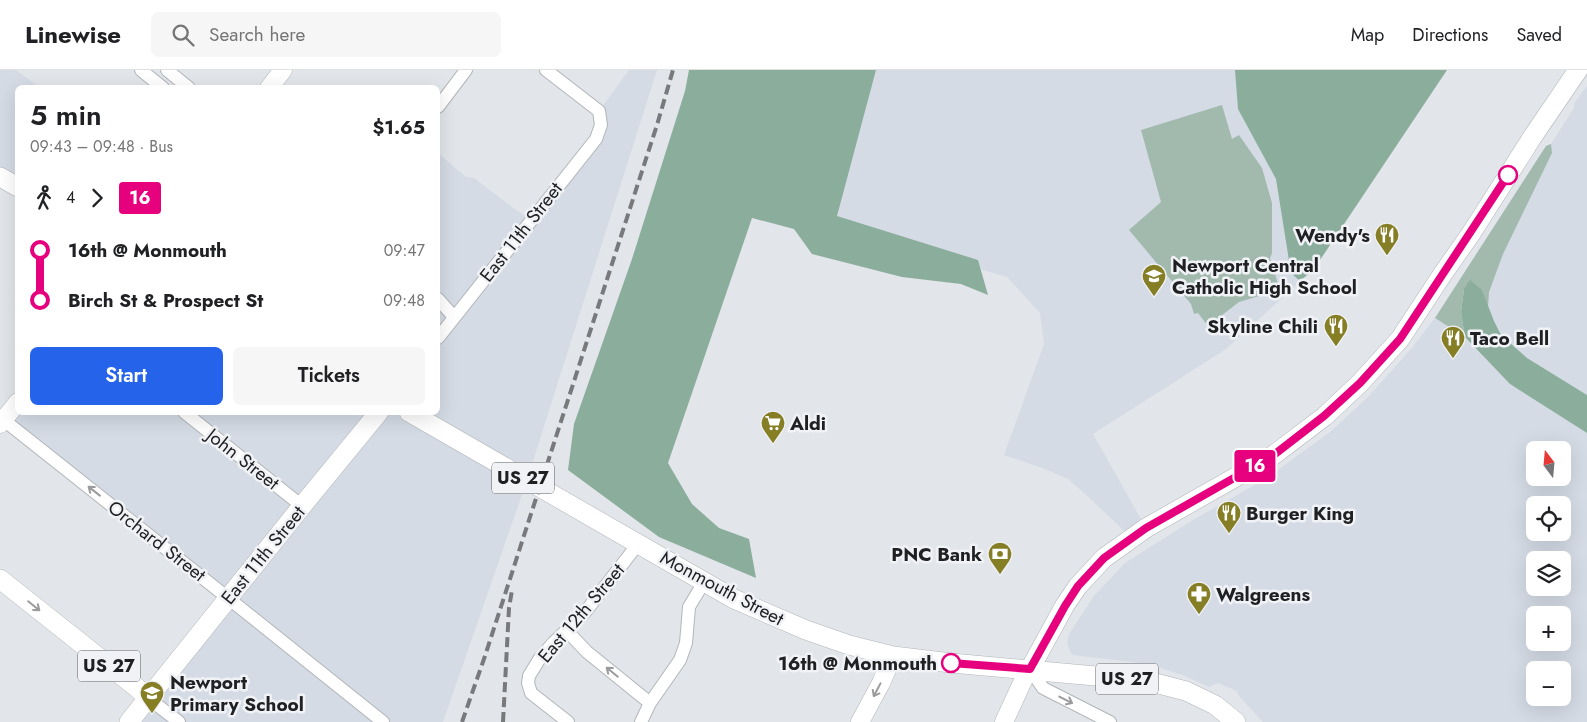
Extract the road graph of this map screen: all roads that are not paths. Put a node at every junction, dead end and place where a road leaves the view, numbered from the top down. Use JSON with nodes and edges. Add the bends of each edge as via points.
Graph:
{"nodes":[{"id":1,"x":141,"y":70,"type":"edge"},
{"id":2,"x":167,"y":70,"type":"edge"},
{"id":3,"x":283,"y":70,"type":"edge"},
{"id":4,"x":466,"y":70,"type":"edge"},
{"id":5,"x":546,"y":70,"type":"edge"},
{"id":6,"x":1578,"y":70,"type":"edge"},
{"id":7,"x":159,"y":85,"type":"edge"},
{"id":8,"x":185,"y":85,"type":"edge"},
{"id":9,"x":271,"y":85,"type":"edge"},
{"id":10,"x":440,"y":104,"type":"edge"},
{"id":11,"x":0,"y":177,"type":"edge"},
{"id":12,"x":15,"y":185,"type":"edge"},
{"id":13,"x":440,"y":300,"type":"edge"},
{"id":14,"x":454,"y":318,"type":"junction"},
{"id":15,"x":440,"y":336,"type":"edge"},
{"id":16,"x":15,"y":405,"type":"edge"},
{"id":17,"x":188,"y":415,"type":"edge"},
{"id":18,"x":377,"y":415,"type":"edge"},
{"id":19,"x":414,"y":415,"type":"edge"},
{"id":20,"x":1,"y":420,"type":"edge"},
{"id":21,"x":302,"y":506,"type":"junction"},
{"id":22,"x":638,"y":544,"type":"junction"},
{"id":23,"x":0,"y":579,"type":"edge"},
{"id":24,"x":704,"y":582,"type":"junction"},
{"id":25,"x":228,"y":598,"type":"junction"},
{"id":26,"x":567,"y":630,"type":"junction"},
{"id":27,"x":893,"y":656,"type":"junction"},
{"id":28,"x":1030,"y":669,"type":"junction"},
{"id":29,"x":148,"y":698,"type":"junction"},
{"id":30,"x":650,"y":703,"type":"junction"},
{"id":31,"x":129,"y":722,"type":"edge"},
{"id":32,"x":179,"y":722,"type":"edge"},
{"id":33,"x":382,"y":722,"type":"edge"},
{"id":34,"x":568,"y":722,"type":"edge"},
{"id":35,"x":641,"y":722,"type":"edge"},
{"id":36,"x":860,"y":722,"type":"edge"},
{"id":37,"x":1004,"y":722,"type":"edge"},
{"id":38,"x":1110,"y":722,"type":"edge"},
{"id":39,"x":1236,"y":722,"type":"edge"}],
"edges":[{"from":1,"to":7,"type":"street"},
{"from":2,"to":8,"type":"street"},
{"from":3,"to":9,"type":"street"},
{"from":4,"to":10,"type":"street"},
{"from":5,"to":14,"type":"street","name":"East 11th Street","via":[[599,111],[601,125],[596,139]]},
{"from":6,"to":28,"type":"main road","via":[[1400,339],[1360,383],[1271,457],[1146,528],[1104,558],[1078,586]]},
{"from":11,"to":12,"type":"main road"},
{"from":13,"to":14,"type":"street"},
{"from":14,"to":15,"type":"street","name":"East 11th Street"},
{"from":16,"to":20,"type":"street"},
{"from":17,"to":21,"type":"street","name":"John Street"},
{"from":18,"to":21,"type":"main road","name":"East 11th Street","number":"US 27"},
{"from":19,"to":22,"type":"main road","name":"Monmouth Street","number":"US 27"},
{"from":25,"to":20,"type":"street","name":"Orchard Street","one_way":true},
{"from":21,"to":25,"type":"main road","name":"East 11th Street","number":"US 27"},
{"from":22,"to":24,"type":"main road","name":"Monmouth Street","number":"US 27"},
{"from":22,"to":26,"type":"street","name":"East 12th Street"},
{"from":23,"to":29,"type":"main road","number":"US 27","one_way":true},
{"from":24,"to":27,"type":"main road","name":"Monmouth Street","number":"US 27","via":[[734,599],[806,630]]},
{"from":24,"to":30,"type":"street","via":[[689,607],[686,643],[680,660]]},
{"from":25,"to":29,"type":"main road","name":"East 11th Street","number":"US 27"},
{"from":25,"to":33,"type":"street","name":"Orchard Street"},
{"from":30,"to":26,"type":"street","one_way":true,"via":[[587,652]]},
{"from":26,"to":34,"type":"street","name":"East 12th Street","via":[[540,658],[528,683],[531,693]]},
{"from":27,"to":28,"type":"main road","name":"Monmouth Street","number":"US 27"},
{"from":27,"to":36,"type":"street","one_way":true},
{"from":28,"to":37,"type":"street"},
{"from":28,"to":38,"type":"street","one_way":true,"via":[[1043,688]]},
{"from":28,"to":39,"type":"main road","name":"Monmouth Street","number":"US 27","via":[[1170,686],[1214,705]]},
{"from":29,"to":31,"type":"main road","name":"East 11th Street"},
{"from":29,"to":32,"type":"street"},
{"from":30,"to":35,"type":"street"}]}
